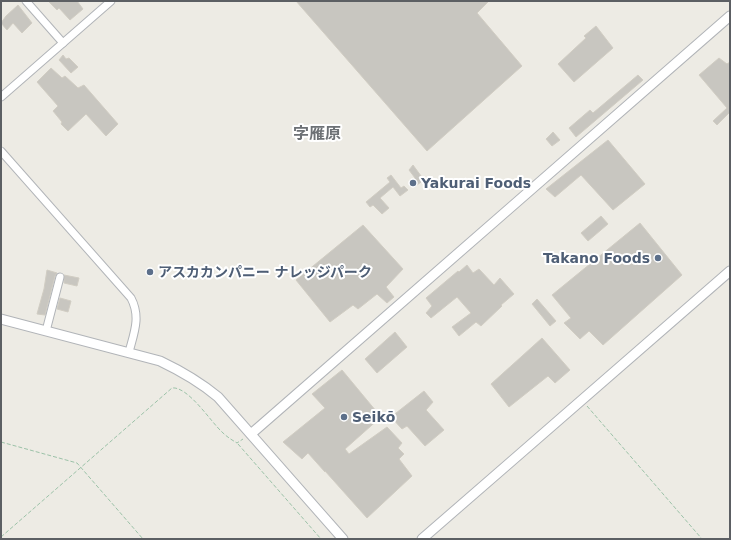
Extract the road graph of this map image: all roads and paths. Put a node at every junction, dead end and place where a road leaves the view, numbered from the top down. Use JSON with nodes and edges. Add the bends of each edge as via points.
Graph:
{"nodes":[{"id":1,"x":26,"y":1,"type":"edge"},
{"id":2,"x":111,"y":1,"type":"edge"},
{"id":3,"x":730,"y":16,"type":"edge"},
{"id":4,"x":63,"y":43,"type":"junction"},
{"id":5,"x":1,"y":97,"type":"edge"},
{"id":6,"x":1,"y":151,"type":"edge"},
{"id":7,"x":730,"y":271,"type":"edge"},
{"id":8,"x":60,"y":277,"type":"dead end"},
{"id":9,"x":1,"y":318,"type":"edge"},
{"id":10,"x":46,"y":331,"type":"junction"},
{"id":11,"x":129,"y":352,"type":"junction"},
{"id":12,"x":581,"y":400,"type":"junction"},
{"id":13,"x":247,"y":436,"type":"junction"},
{"id":14,"x":1,"y":442,"type":"edge"},
{"id":15,"x":237,"y":443,"type":"junction"},
{"id":16,"x":81,"y":468,"type":"junction"},
{"id":17,"x":1,"y":537,"type":"edge"},
{"id":18,"x":143,"y":539,"type":"edge"},
{"id":19,"x":321,"y":539,"type":"edge"},
{"id":20,"x":343,"y":539,"type":"edge"},
{"id":21,"x":422,"y":539,"type":"edge"},
{"id":22,"x":702,"y":539,"type":"edge"}],
"edges":[{"from":1,"to":4,"type":"street"},
{"from":2,"to":4,"type":"street"},
{"from":3,"to":13,"type":"street"},
{"from":4,"to":5,"type":"street"},
{"from":6,"to":11,"type":"street","via":[[131,298],[137,312],[137,320]]},
{"from":7,"to":12,"type":"street"},
{"from":8,"to":10,"type":"street"},
{"from":9,"to":10,"type":"street"},
{"from":10,"to":11,"type":"street"},
{"from":11,"to":13,"type":"street","via":[[160,361],[200,382],[218,397]]},
{"from":12,"to":21,"type":"street"},
{"from":12,"to":22,"type":"path"},
{"from":13,"to":15,"type":"path"},
{"from":13,"to":20,"type":"street"},
{"from":14,"to":16,"type":"path","via":[[77,463]]},
{"from":15,"to":16,"type":"path","via":[[222,432],[188,394],[172,388]]},
{"from":15,"to":19,"type":"path"},
{"from":16,"to":17,"type":"path"},
{"from":16,"to":18,"type":"path"}]}
